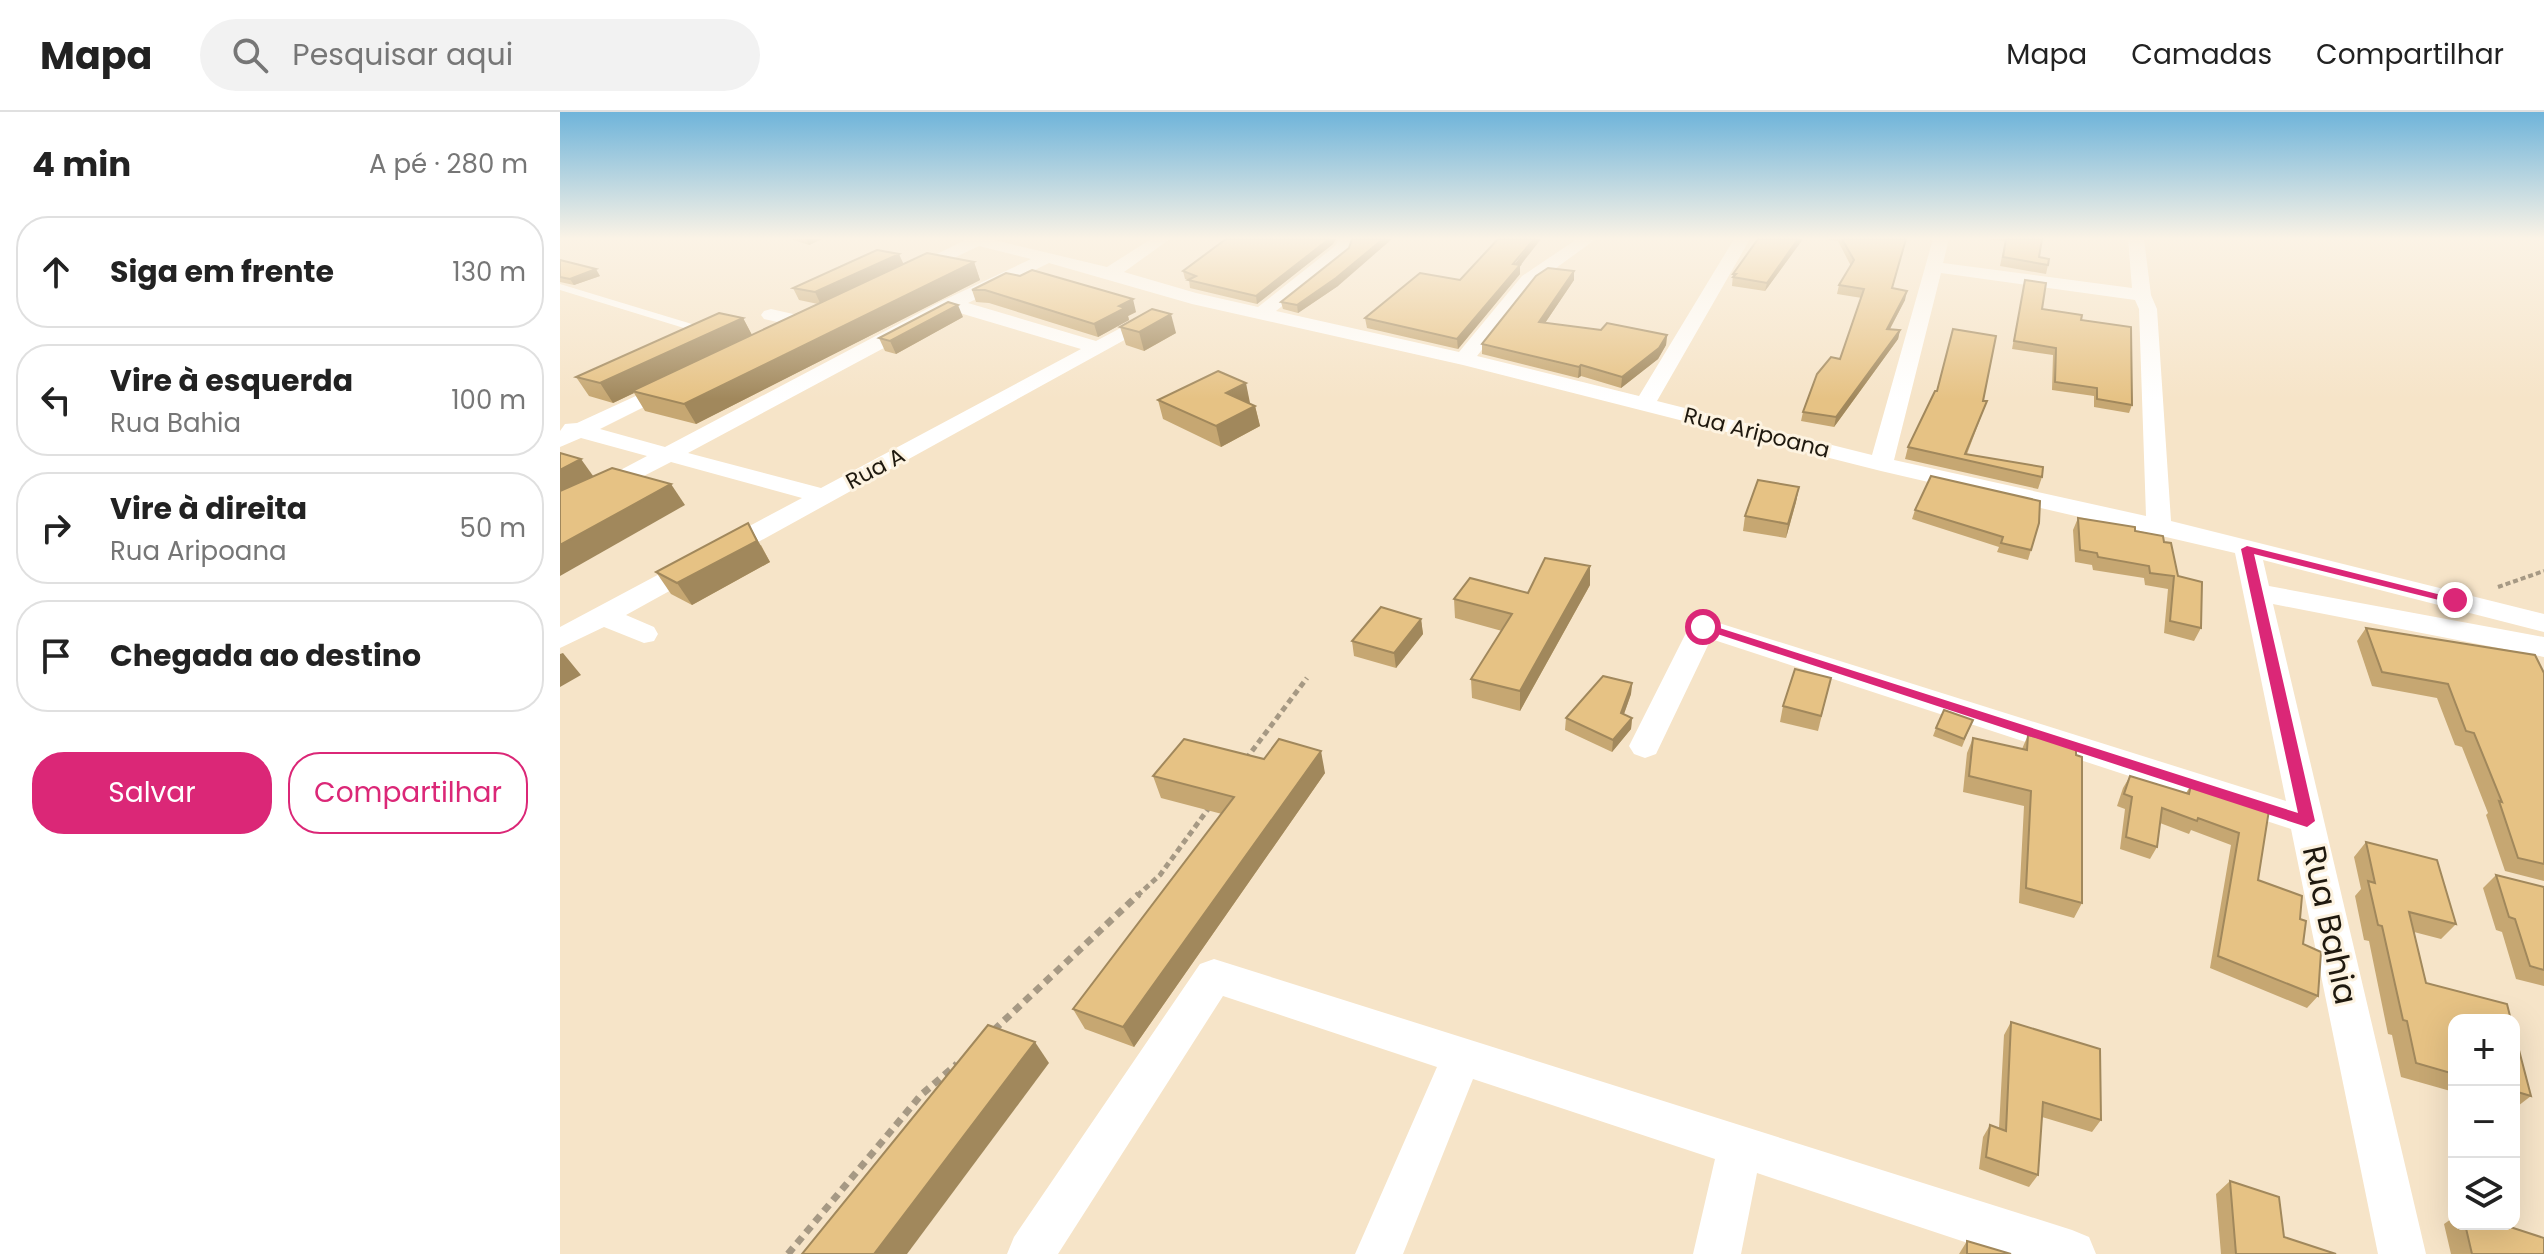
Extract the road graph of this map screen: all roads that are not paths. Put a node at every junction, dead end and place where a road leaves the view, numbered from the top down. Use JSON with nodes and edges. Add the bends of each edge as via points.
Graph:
{"nodes":[{"id":1,"x":577,"y":292,"type":"edge"},
{"id":2,"x":975,"y":292,"type":"edge"},
{"id":3,"x":1173,"y":292,"type":"edge"},
{"id":4,"x":1288,"y":292,"type":"edge"},
{"id":5,"x":1518,"y":292,"type":"edge"},
{"id":6,"x":1711,"y":292,"type":"edge"},
{"id":7,"x":1925,"y":292,"type":"edge"},
{"id":8,"x":2122,"y":292,"type":"edge"},
{"id":9,"x":2142,"y":295,"type":"joint"},
{"id":10,"x":1192,"y":298,"type":"junction"},
{"id":11,"x":951,"y":304,"type":"junction"},
{"id":12,"x":1261,"y":314,"type":"junction"},
{"id":13,"x":771,"y":315,"type":"dead end"},
{"id":14,"x":701,"y":330,"type":"edge"},
{"id":15,"x":776,"y":336,"type":"edge"},
{"id":16,"x":1097,"y":348,"type":"junction"},
{"id":17,"x":1464,"y":359,"type":"junction"},
{"id":18,"x":692,"y":377,"type":"edge"},
{"id":19,"x":1645,"y":404,"type":"junction"},
{"id":20,"x":566,"y":432,"type":"edge"},
{"id":21,"x":671,"y":453,"type":"junction"},
{"id":22,"x":1881,"y":464,"type":"junction"},
{"id":23,"x":822,"y":496,"type":"junction"},
{"id":24,"x":560,"y":512,"type":"edge"},
{"id":25,"x":2159,"y":526,"type":"junction"},
{"id":26,"x":2247,"y":549,"type":"junction"},
{"id":27,"x":2255,"y":592,"type":"junction"},
{"id":28,"x":603,"y":616,"type":"junction"},
{"id":29,"x":2543,"y":631,"type":"edge"},
{"id":30,"x":644,"y":634,"type":"dead end"},
{"id":31,"x":560,"y":639,"type":"edge"},
{"id":32,"x":1645,"y":746,"type":"dead end"},
{"id":33,"x":2307,"y":821,"type":"junction"},
{"id":34,"x":1462,"y":1056,"type":"junction"},
{"id":35,"x":1740,"y":1146,"type":"junction"},
{"id":36,"x":2064,"y":1253,"type":"edge"},
{"id":37,"x":1031,"y":1254,"type":"edge"},
{"id":38,"x":1379,"y":1254,"type":"edge"},
{"id":39,"x":1717,"y":1254,"type":"edge"},
{"id":40,"x":2402,"y":1254,"type":"edge"}],
"edges":[{"from":1,"to":14,"type":"lane"},
{"from":2,"to":11,"type":"street"},
{"from":3,"to":10,"type":"street","name":"Rua Aripoana"},
{"from":4,"to":12,"type":"street"},
{"from":5,"to":17,"type":"street"},
{"from":6,"to":19,"type":"street"},
{"from":7,"to":22,"type":"street"},
{"from":8,"to":9,"type":"street"},
{"from":9,"to":25,"type":"street","via":[[2148,309]]},
{"from":10,"to":12,"type":"street","name":"Rua Aripoana"},
{"from":10,"to":16,"type":"street","name":"Rua A"},
{"from":11,"to":16,"type":"street"},
{"from":11,"to":21,"type":"street"},
{"from":12,"to":17,"type":"street","name":"Rua Aripoana"},
{"from":13,"to":15,"type":"street","via":[[811,319]]},
{"from":16,"to":23,"type":"street","name":"Rua A"},
{"from":17,"to":19,"type":"street","name":"Rua Aripoana"},
{"from":18,"to":20,"type":"street"},
{"from":19,"to":22,"type":"street","name":"Rua Aripoana"},
{"from":20,"to":21,"type":"street"},
{"from":21,"to":23,"type":"street"},
{"from":21,"to":24,"type":"street"},
{"from":22,"to":25,"type":"street","name":"Rua Aripoana"},
{"from":23,"to":28,"type":"street","name":"Rua A"},
{"from":25,"to":26,"type":"street","name":"Rua Aripoana"},
{"from":26,"to":27,"type":"street","name":"Rua Bahia"},
{"from":26,"to":29,"type":"street","name":"Rua Aripoana"},
{"from":27,"to":29,"type":"street"},
{"from":27,"to":33,"type":"street","name":"Rua Bahia"},
{"from":28,"to":30,"type":"street"},
{"from":28,"to":31,"type":"street","name":"Rua A"},
{"from":32,"to":33,"type":"street","via":[[1703,627]]},
{"from":33,"to":40,"type":"street","name":"Rua Bahia"},
{"from":34,"to":35,"type":"street"},
{"from":34,"to":37,"type":"street","via":[[1214,976]]},
{"from":34,"to":38,"type":"street"},
{"from":35,"to":36,"type":"street"},
{"from":35,"to":39,"type":"street"}]}
